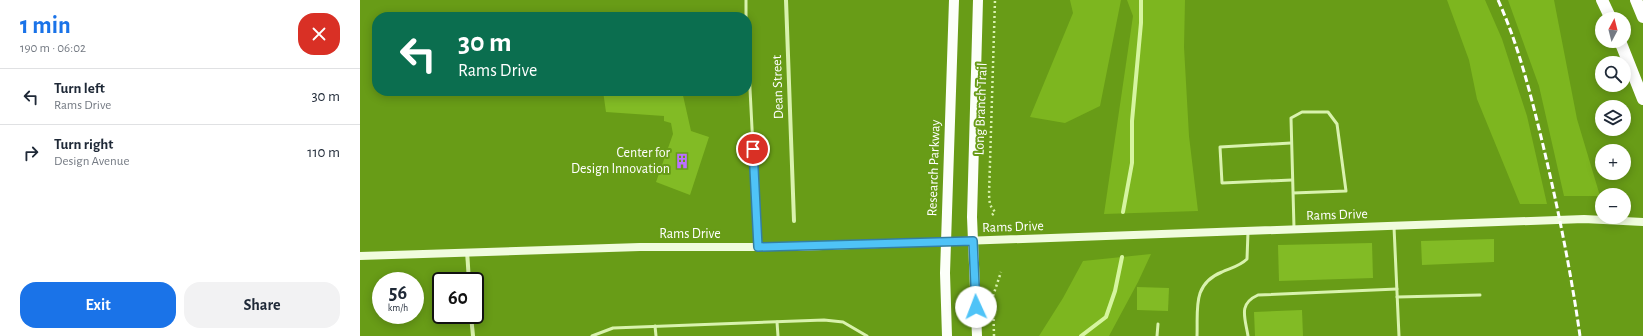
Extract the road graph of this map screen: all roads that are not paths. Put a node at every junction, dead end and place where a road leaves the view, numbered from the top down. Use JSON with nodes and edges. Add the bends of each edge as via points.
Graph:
{"nodes":[{"id":1,"x":746,"y":0,"type":"edge"},
{"id":2,"x":786,"y":0,"type":"edge"},
{"id":3,"x":954,"y":0,"type":"edge"},
{"id":4,"x":978,"y":0,"type":"edge"},
{"id":5,"x":1602,"y":0,"type":"edge"},
{"id":6,"x":1636,"y":0,"type":"edge"},
{"id":7,"x":746,"y":12,"type":"edge"},
{"id":8,"x":1608,"y":12,"type":"edge"},
{"id":9,"x":1643,"y":16,"type":"edge"},
{"id":10,"x":1623,"y":48,"type":"edge"},
{"id":11,"x":750,"y":96,"type":"edge"},
{"id":12,"x":1643,"y":99,"type":"edge"},
{"id":13,"x":1291,"y":143,"type":"junction"},
{"id":14,"x":1292,"y":180,"type":"junction"},
{"id":15,"x":1293,"y":193,"type":"junction"},
{"id":16,"x":794,"y":221,"type":"dead end"},
{"id":17,"x":1643,"y":222,"type":"edge"},
{"id":18,"x":1394,"y":227,"type":"junction"},
{"id":19,"x":1295,"y":230,"type":"junction"},
{"id":20,"x":1248,"y":232,"type":"junction"},
{"id":21,"x":973,"y":241,"type":"junction"},
{"id":22,"x":946,"y":242,"type":"junction"},
{"id":23,"x":758,"y":247,"type":"junction"},
{"id":24,"x":467,"y":251,"type":"junction"},
{"id":25,"x":360,"y":256,"type":"edge"},
{"id":26,"x":468,"y":272,"type":"edge"},
{"id":27,"x":1397,"y":289,"type":"junction"},
{"id":28,"x":1480,"y":295,"type":"dead end"},
{"id":29,"x":1397,"y":297,"type":"junction"},
{"id":30,"x":777,"y":322,"type":"junction"},
{"id":31,"x":472,"y":324,"type":"edge"},
{"id":32,"x":1158,"y":324,"type":"dead end"},
{"id":33,"x":655,"y":326,"type":"junction"},
{"id":34,"x":473,"y":336,"type":"edge"},
{"id":35,"x":592,"y":336,"type":"edge"},
{"id":36,"x":656,"y":336,"type":"edge"},
{"id":37,"x":778,"y":336,"type":"edge"},
{"id":38,"x":867,"y":336,"type":"edge"},
{"id":39,"x":947,"y":336,"type":"edge"},
{"id":40,"x":977,"y":336,"type":"edge"},
{"id":41,"x":1157,"y":336,"type":"edge"},
{"id":42,"x":1197,"y":336,"type":"edge"},
{"id":43,"x":1248,"y":336,"type":"edge"},
{"id":44,"x":1399,"y":336,"type":"edge"}],
"edges":[{"from":1,"to":7,"type":"lane"},
{"from":2,"to":16,"type":"street","name":"Dean Street"},
{"from":3,"to":22,"type":"main road","name":"Research Parkway"},
{"from":4,"to":21,"type":"main road"},
{"from":5,"to":8,"type":"highway"},
{"from":6,"to":9,"type":"highway"},
{"from":10,"to":12,"type":"highway"},
{"from":11,"to":23,"type":"lane"},
{"from":13,"to":14,"type":"lane"},
{"from":13,"to":14,"type":"lane","via":[[1220,147],[1222,183]]},
{"from":13,"to":15,"type":"lane","via":[[1291,118],[1302,112],[1328,112],[1338,124],[1346,191]]},
{"from":14,"to":15,"type":"lane"},
{"from":15,"to":19,"type":"lane"},
{"from":17,"to":18,"type":"main road","name":"Rams Drive","via":[[1584,220]]},
{"from":18,"to":19,"type":"main road","name":"Rams Drive"},
{"from":18,"to":27,"type":"lane"},
{"from":19,"to":20,"type":"main road","name":"Rams Drive"},
{"from":20,"to":21,"type":"main road","name":"Rams Drive"},
{"from":20,"to":42,"type":"lane","via":[[1247,259],[1205,282],[1200,290]]},
{"from":21,"to":22,"type":"main road","name":"Rams Drive"},
{"from":21,"to":40,"type":"main road"},
{"from":22,"to":23,"type":"main road","name":"Rams Drive"},
{"from":22,"to":39,"type":"main road","name":"Research Parkway"},
{"from":23,"to":24,"type":"main road","name":"Rams Drive"},
{"from":24,"to":25,"type":"main road","name":"Rams Drive"},
{"from":24,"to":26,"type":"street"},
{"from":27,"to":29,"type":"lane"},
{"from":27,"to":43,"type":"lane","via":[[1258,295],[1248,300],[1244,308]]},
{"from":28,"to":29,"type":"lane"},
{"from":29,"to":44,"type":"lane"},
{"from":30,"to":33,"type":"lane"},
{"from":30,"to":37,"type":"lane"},
{"from":30,"to":38,"type":"lane","via":[[843,322]]},
{"from":31,"to":34,"type":"street"},
{"from":32,"to":41,"type":"lane"},
{"from":33,"to":35,"type":"lane","via":[[613,328]]},
{"from":33,"to":36,"type":"lane"}]}
